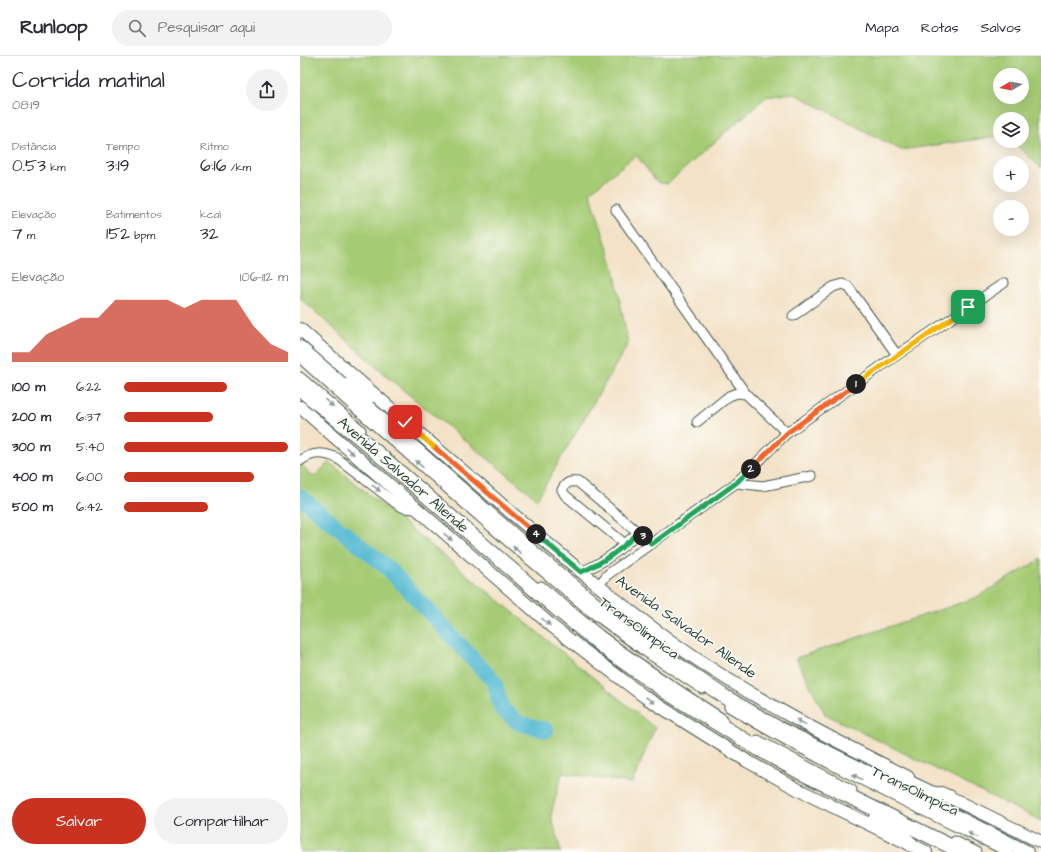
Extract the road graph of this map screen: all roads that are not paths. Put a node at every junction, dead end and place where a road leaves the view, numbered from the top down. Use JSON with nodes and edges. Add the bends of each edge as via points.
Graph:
{"nodes":[{"id":1,"x":616,"y":210,"type":"dead end"},
{"id":2,"x":1004,"y":283,"type":"dead end"},
{"id":3,"x":793,"y":316,"type":"dead end"},
{"id":4,"x":300,"y":329,"type":"edge"},
{"id":5,"x":300,"y":338,"type":"edge"},
{"id":6,"x":300,"y":348,"type":"edge"},
{"id":7,"x":897,"y":355,"type":"junction"},
{"id":8,"x":300,"y":358,"type":"edge"},
{"id":9,"x":300,"y":377,"type":"edge"},
{"id":10,"x":300,"y":389,"type":"edge"},
{"id":11,"x":746,"y":394,"type":"junction"},
{"id":12,"x":373,"y":395,"type":"junction"},
{"id":13,"x":300,"y":407,"type":"edge"},
{"id":14,"x":697,"y":422,"type":"dead end"},
{"id":15,"x":787,"y":433,"type":"junction"},
{"id":16,"x":300,"y":460,"type":"edge"},
{"id":17,"x":812,"y":476,"type":"dead end"},
{"id":18,"x":736,"y":483,"type":"junction"},
{"id":19,"x":415,"y":509,"type":"junction"},
{"id":20,"x":639,"y":532,"type":"junction"},
{"id":21,"x":625,"y":544,"type":"junction"},
{"id":22,"x":652,"y":544,"type":"junction"},
{"id":23,"x":581,"y":572,"type":"junction"},
{"id":24,"x":598,"y":586,"type":"junction"},
{"id":25,"x":776,"y":727,"type":"junction"},
{"id":26,"x":798,"y":771,"type":"junction"},
{"id":27,"x":948,"y":797,"type":"junction"},
{"id":28,"x":1041,"y":842,"type":"edge"},
{"id":29,"x":912,"y":845,"type":"junction"},
{"id":30,"x":926,"y":852,"type":"edge"},
{"id":31,"x":962,"y":852,"type":"edge"},
{"id":32,"x":977,"y":852,"type":"edge"},
{"id":33,"x":1008,"y":852,"type":"edge"},
{"id":34,"x":1026,"y":852,"type":"edge"}],
"edges":[{"from":1,"to":11,"type":"street"},
{"from":2,"to":7,"type":"street"},
{"from":3,"to":7,"type":"street","via":[[833,287],[842,284],[848,286]]},
{"from":4,"to":12,"type":"main road","name":"Avenida Salvador Allende"},
{"from":5,"to":12,"type":"highway","via":[[362,392]]},
{"from":6,"to":25,"type":"highway","name":"Avenida Salvador Allende","via":[[538,558],[594,604],[684,670]]},
{"from":7,"to":15,"type":"street"},
{"from":33,"to":8,"type":"street","name":"TransOlímpica","one_way":true,"via":[[768,731],[643,650],[512,545]]},
{"from":9,"to":32,"type":"street","name":"TransOlímpica","one_way":true,"via":[[501,553],[599,634],[671,686],[800,764]]},
{"from":10,"to":26,"type":"highway","name":"Avenida Salvador Allende","via":[[610,652],[668,692]]},
{"from":11,"to":14,"type":"street","via":[[737,393],[729,396]]},
{"from":11,"to":15,"type":"street"},
{"from":12,"to":23,"type":"main road","name":"Avenida Salvador Allende"},
{"from":13,"to":19,"type":"main road","name":"Avenida Salvador Allende","one_way":true},
{"from":15,"to":18,"type":"street"},
{"from":16,"to":19,"type":"street","one_way":true,"via":[[313,454],[328,454],[398,505]]},
{"from":17,"to":18,"type":"street","via":[[763,486]]},
{"from":18,"to":22,"type":"street"},
{"from":19,"to":29,"type":"main road","name":"Avenida Salvador Allende","one_way":true,"via":[[553,627],[645,697],[747,761],[799,790]]},
{"from":20,"to":21,"type":"street"},
{"from":20,"to":21,"type":"street","via":[[578,482],[565,484],[562,490],[565,495]]},
{"from":20,"to":22,"type":"street"},
{"from":21,"to":23,"type":"street","via":[[615,554]]},
{"from":22,"to":24,"type":"street","via":[[607,575]]},
{"from":23,"to":24,"type":"main road","name":"Avenida Salvador Allende"},
{"from":27,"to":24,"type":"main road","name":"Avenida Salvador Allende","one_way":true,"via":[[809,726],[749,692],[693,657]]},
{"from":25,"to":27,"type":"highway","via":[[787,727],[931,793]]},
{"from":25,"to":34,"type":"highway","name":"Avenida Salvador Allende"},
{"from":26,"to":29,"type":"highway","via":[[802,778],[895,830]]},
{"from":26,"to":31,"type":"highway","name":"Avenida Salvador Allende"},
{"from":27,"to":28,"type":"main road","name":"Avenida Salvador Allende"},
{"from":29,"to":30,"type":"main road","name":"Avenida Salvador Allende"}]}
